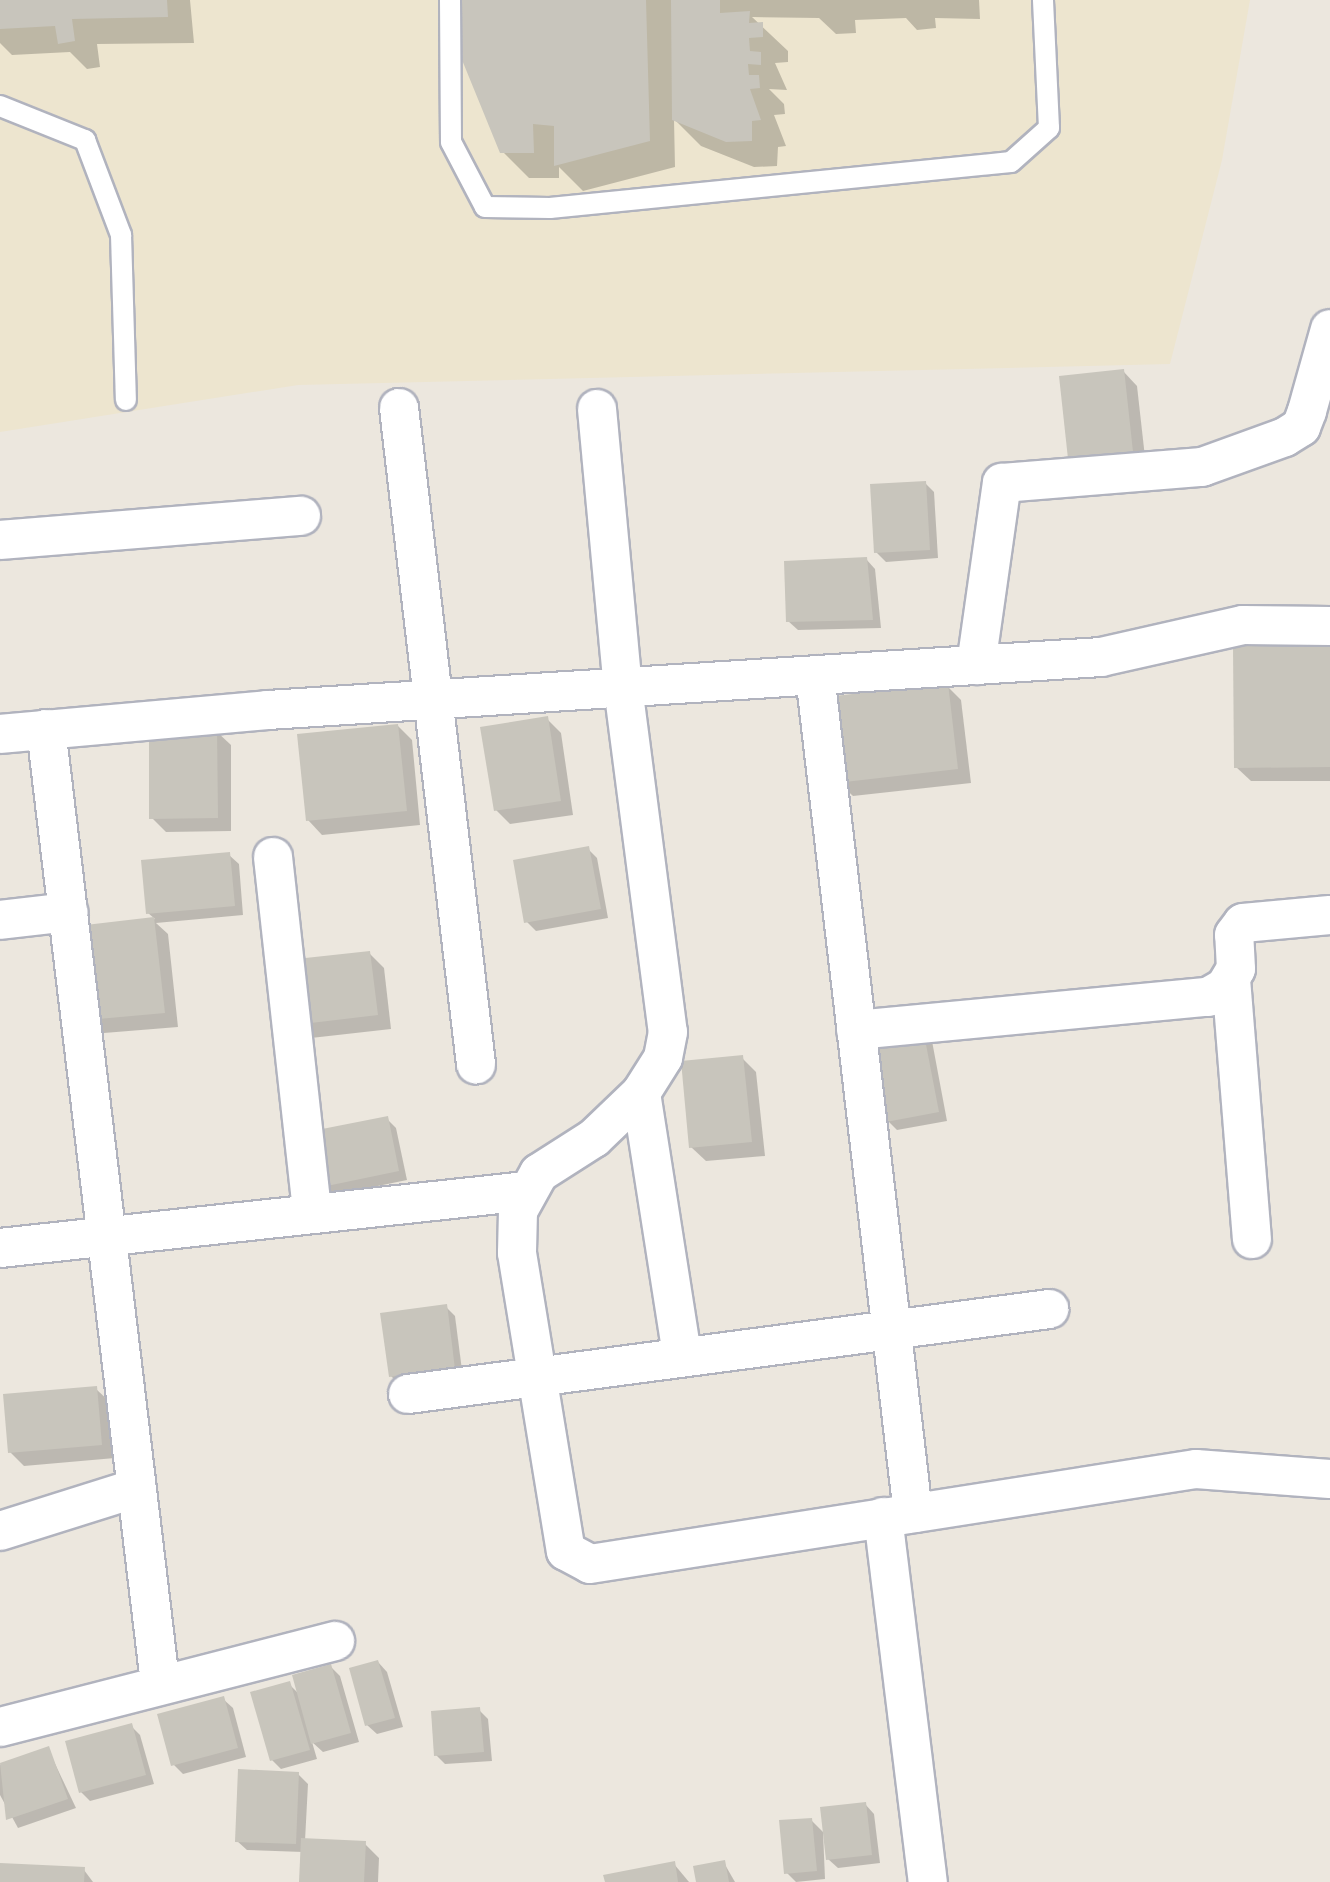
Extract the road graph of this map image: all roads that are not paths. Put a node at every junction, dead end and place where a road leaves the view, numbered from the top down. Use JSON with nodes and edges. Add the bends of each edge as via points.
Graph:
{"nodes":[{"id":1,"x":450,"y":0,"type":"edge"},
{"id":2,"x":1042,"y":0,"type":"edge"},
{"id":3,"x":0,"y":106,"type":"edge"},
{"id":4,"x":1330,"y":329,"type":"edge"},
{"id":5,"x":126,"y":400,"type":"dead end"},
{"id":6,"x":399,"y":408,"type":"dead end"},
{"id":7,"x":597,"y":409,"type":"dead end"},
{"id":8,"x":1315,"y":427,"type":"edge"},
{"id":9,"x":301,"y":516,"type":"dead end"},
{"id":10,"x":0,"y":540,"type":"edge"},
{"id":11,"x":1330,"y":626,"type":"edge"},
{"id":12,"x":976,"y":665,"type":"junction"},
{"id":13,"x":815,"y":675,"type":"junction"},
{"id":14,"x":622,"y":687,"type":"junction"},
{"id":15,"x":435,"y":699,"type":"junction"},
{"id":16,"x":46,"y":730,"type":"junction"},
{"id":17,"x":0,"y":734,"type":"edge"},
{"id":18,"x":273,"y":857,"type":"dead end"},
{"id":19,"x":70,"y":912,"type":"junction"},
{"id":20,"x":1330,"y":915,"type":"edge"},
{"id":21,"x":0,"y":920,"type":"edge"},
{"id":22,"x":1230,"y":979,"type":"junction"},
{"id":23,"x":856,"y":1030,"type":"junction"},
{"id":24,"x":476,"y":1064,"type":"dead end"},
{"id":25,"x":641,"y":1093,"type":"junction"},
{"id":26,"x":526,"y":1192,"type":"junction"},
{"id":27,"x":312,"y":1211,"type":"junction"},
{"id":28,"x":110,"y":1235,"type":"junction"},
{"id":29,"x":1252,"y":1238,"type":"dead end"},
{"id":30,"x":0,"y":1248,"type":"edge"},
{"id":31,"x":1048,"y":1309,"type":"dead end"},
{"id":32,"x":892,"y":1328,"type":"junction"},
{"id":33,"x":682,"y":1356,"type":"junction"},
{"id":34,"x":536,"y":1374,"type":"junction"},
{"id":35,"x":408,"y":1394,"type":"dead end"},
{"id":36,"x":1330,"y":1478,"type":"edge"},
{"id":37,"x":136,"y":1488,"type":"junction"},
{"id":38,"x":898,"y":1515,"type":"junction"},
{"id":39,"x":0,"y":1530,"type":"edge"},
{"id":40,"x":335,"y":1641,"type":"dead end"},
{"id":41,"x":160,"y":1682,"type":"junction"},
{"id":42,"x":0,"y":1727,"type":"edge"},
{"id":43,"x":928,"y":1882,"type":"edge"}],
"edges":[{"from":1,"to":2,"type":"lane","via":[[450,142],[484,207],[550,208],[1012,162],[1049,128]]},
{"from":3,"to":5,"type":"lane","via":[[85,140],[121,235]]},
{"from":4,"to":8,"type":"street"},
{"from":6,"to":15,"type":"street"},
{"from":7,"to":14,"type":"street"},
{"from":8,"to":12,"type":"street","via":[[1202,467],[1002,482]]},
{"from":9,"to":10,"type":"street"},
{"from":11,"to":12,"type":"street","via":[[1243,626],[1101,657]]},
{"from":12,"to":13,"type":"street"},
{"from":13,"to":14,"type":"street"},
{"from":13,"to":23,"type":"street"},
{"from":14,"to":15,"type":"street"},
{"from":14,"to":25,"type":"street","via":[[668,1032],[662,1058]]},
{"from":15,"to":16,"type":"street"},
{"from":15,"to":24,"type":"street"},
{"from":16,"to":17,"type":"street"},
{"from":16,"to":19,"type":"street"},
{"from":18,"to":27,"type":"street"},
{"from":19,"to":21,"type":"street"},
{"from":19,"to":28,"type":"street"},
{"from":20,"to":22,"type":"street","via":[[1243,923],[1234,936]]},
{"from":22,"to":23,"type":"street","via":[[1218,994],[1172,1004]]},
{"from":22,"to":29,"type":"street"},
{"from":23,"to":32,"type":"street"},
{"from":25,"to":26,"type":"street","via":[[594,1138],[554,1160]]},
{"from":25,"to":33,"type":"street"},
{"from":26,"to":27,"type":"street"},
{"from":26,"to":34,"type":"street","via":[[516,1233]]},
{"from":27,"to":28,"type":"street"},
{"from":28,"to":30,"type":"street"},
{"from":28,"to":37,"type":"street"},
{"from":31,"to":32,"type":"street"},
{"from":32,"to":33,"type":"street"},
{"from":32,"to":38,"type":"street"},
{"from":33,"to":34,"type":"street"},
{"from":34,"to":35,"type":"street"},
{"from":34,"to":38,"type":"street","via":[[566,1551],[574,1560],[590,1564]]},
{"from":36,"to":38,"type":"street","via":[[1196,1469]]},
{"from":37,"to":39,"type":"street"},
{"from":37,"to":41,"type":"street"},
{"from":38,"to":43,"type":"street"},
{"from":40,"to":41,"type":"street"},
{"from":41,"to":42,"type":"street"}]}
